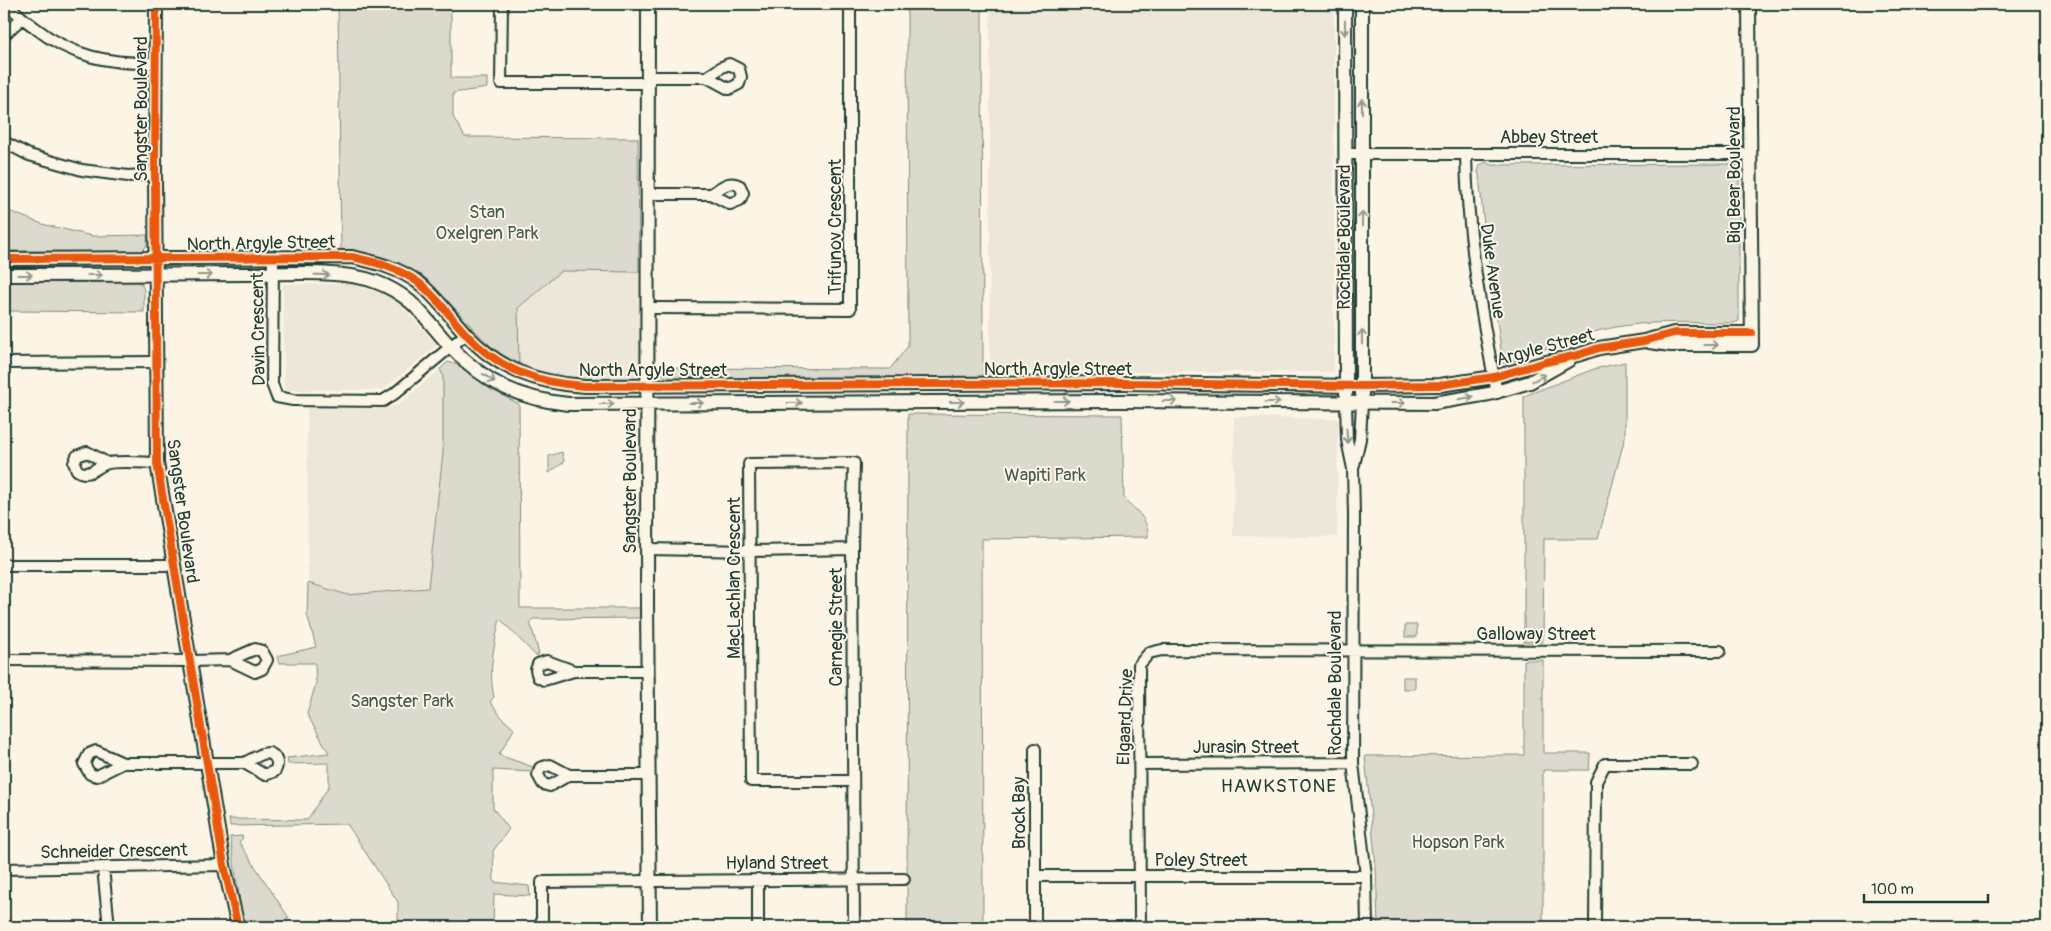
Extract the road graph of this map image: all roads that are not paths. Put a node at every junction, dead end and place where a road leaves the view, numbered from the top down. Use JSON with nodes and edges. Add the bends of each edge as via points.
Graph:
{"nodes":[{"id":1,"x":8,"y":4,"type":"edge"},
{"id":2,"x":156,"y":4,"type":"edge"},
{"id":3,"x":502,"y":4,"type":"edge"},
{"id":4,"x":648,"y":4,"type":"edge"},
{"id":5,"x":850,"y":4,"type":"edge"},
{"id":6,"x":1345,"y":4,"type":"edge"},
{"id":7,"x":1362,"y":4,"type":"edge"},
{"id":8,"x":1749,"y":4,"type":"edge"},
{"id":9,"x":22,"y":18,"type":"junction"},
{"id":10,"x":4,"y":36,"type":"edge"},
{"id":11,"x":156,"y":63,"type":"junction"},
{"id":12,"x":707,"y":76,"type":"dead end"},
{"id":13,"x":648,"y":80,"type":"junction"},
{"id":14,"x":4,"y":142,"type":"edge"},
{"id":15,"x":1346,"y":154,"type":"junction"},
{"id":16,"x":1362,"y":154,"type":"junction"},
{"id":17,"x":1466,"y":154,"type":"junction"},
{"id":18,"x":1751,"y":154,"type":"junction"},
{"id":19,"x":155,"y":174,"type":"junction"},
{"id":20,"x":648,"y":194,"type":"junction"},
{"id":21,"x":711,"y":194,"type":"dead end"},
{"id":22,"x":273,"y":258,"type":"junction"},
{"id":23,"x":4,"y":259,"type":"edge"},
{"id":24,"x":156,"y":259,"type":"junction"},
{"id":25,"x":273,"y":274,"type":"junction"},
{"id":26,"x":4,"y":275,"type":"edge"},
{"id":27,"x":156,"y":275,"type":"junction"},
{"id":28,"x":648,"y":308,"type":"junction"},
{"id":29,"x":466,"y":334,"type":"junction"},
{"id":30,"x":1752,"y":339,"type":"joint"},
{"id":31,"x":451,"y":347,"type":"junction"},
{"id":32,"x":1578,"y":355,"type":"junction"},
{"id":33,"x":156,"y":362,"type":"junction"},
{"id":34,"x":4,"y":363,"type":"edge"},
{"id":35,"x":1494,"y":377,"type":"junction"},
{"id":36,"x":647,"y":385,"type":"junction"},
{"id":37,"x":1346,"y":386,"type":"junction"},
{"id":38,"x":1361,"y":386,"type":"junction"},
{"id":39,"x":1497,"y":393,"type":"junction"},
{"id":40,"x":1346,"y":403,"type":"junction"},
{"id":41,"x":1362,"y":403,"type":"junction"},
{"id":42,"x":647,"y":404,"type":"junction"},
{"id":43,"x":107,"y":463,"type":"dead end"},
{"id":44,"x":157,"y":463,"type":"junction"},
{"id":45,"x":1353,"y":469,"type":"junction"},
{"id":46,"x":648,"y":549,"type":"junction"},
{"id":47,"x":852,"y":549,"type":"junction"},
{"id":48,"x":751,"y":551,"type":"junction"},
{"id":49,"x":4,"y":565,"type":"edge"},
{"id":50,"x":174,"y":565,"type":"junction"},
{"id":51,"x":1353,"y":650,"type":"junction"},
{"id":52,"x":1720,"y":651,"type":"dead end"},
{"id":53,"x":4,"y":660,"type":"edge"},
{"id":54,"x":230,"y":660,"type":"dead end"},
{"id":55,"x":191,"y":661,"type":"junction"},
{"id":56,"x":574,"y":671,"type":"dead end"},
{"id":57,"x":648,"y":671,"type":"junction"},
{"id":58,"x":1035,"y":749,"type":"dead end"},
{"id":59,"x":122,"y":763,"type":"dead end"},
{"id":60,"x":207,"y":763,"type":"junction"},
{"id":61,"x":244,"y":763,"type":"dead end"},
{"id":62,"x":1353,"y":763,"type":"junction"},
{"id":63,"x":1140,"y":764,"type":"junction"},
{"id":64,"x":1692,"y":764,"type":"dead end"},
{"id":65,"x":568,"y":775,"type":"dead end"},
{"id":66,"x":649,"y":775,"type":"junction"},
{"id":67,"x":853,"y":781,"type":"junction"},
{"id":68,"x":224,"y":865,"type":"junction"},
{"id":69,"x":103,"y":868,"type":"junction"},
{"id":70,"x":4,"y":869,"type":"edge"},
{"id":71,"x":1036,"y":876,"type":"junction"},
{"id":72,"x":1140,"y":876,"type":"junction"},
{"id":73,"x":1366,"y":876,"type":"junction"},
{"id":74,"x":904,"y":878,"type":"dead end"},
{"id":75,"x":758,"y":879,"type":"junction"},
{"id":76,"x":854,"y":879,"type":"junction"},
{"id":77,"x":649,"y":881,"type":"junction"},
{"id":78,"x":108,"y":927,"type":"edge"},
{"id":79,"x":238,"y":927,"type":"edge"},
{"id":80,"x":542,"y":927,"type":"edge"},
{"id":81,"x":650,"y":927,"type":"edge"},
{"id":82,"x":758,"y":927,"type":"edge"},
{"id":83,"x":854,"y":927,"type":"edge"},
{"id":84,"x":1035,"y":927,"type":"edge"},
{"id":85,"x":1140,"y":927,"type":"edge"},
{"id":86,"x":1367,"y":927,"type":"edge"},
{"id":87,"x":1595,"y":927,"type":"edge"}],
"edges":[{"from":1,"to":9,"type":"street"},
{"from":2,"to":11,"type":"street","name":"Sangster Boulevard"},
{"from":3,"to":13,"type":"street","via":[[501,83]]},
{"from":4,"to":13,"type":"street","name":"Sangster Boulevard"},
{"from":5,"to":28,"type":"street","name":"Trifunov Crescent","via":[[850,309]]},
{"from":6,"to":15,"type":"street","name":"Rochdale Boulevard","one_way":true},
{"from":16,"to":7,"type":"street","name":"Rochdale Boulevard","one_way":true},
{"from":8,"to":18,"type":"street","name":"Big Bear Boulevard"},
{"from":9,"to":10,"type":"street"},
{"from":9,"to":11,"type":"street","via":[[50,40],[73,51],[127,64]]},
{"from":11,"to":19,"type":"street","name":"Sangster Boulevard"},
{"from":12,"to":13,"type":"street"},
{"from":13,"to":20,"type":"street","name":"Sangster Boulevard"},
{"from":14,"to":19,"type":"street","via":[[29,155],[82,170],[128,176]]},
{"from":15,"to":16,"type":"street","name":"Abbey Street"},
{"from":15,"to":37,"type":"street","name":"Rochdale Boulevard"},
{"from":16,"to":17,"type":"street","name":"Abbey Street"},
{"from":38,"to":16,"type":"street","name":"Rochdale Boulevard","one_way":true},
{"from":17,"to":18,"type":"street","name":"Abbey Street"},
{"from":17,"to":35,"type":"street","name":"Duke Avenue","via":[[1468,219]]},
{"from":18,"to":30,"type":"street","name":"Big Bear Boulevard"},
{"from":19,"to":24,"type":"street","name":"Sangster Boulevard"},
{"from":20,"to":21,"type":"street"},
{"from":20,"to":28,"type":"street","name":"Sangster Boulevard"},
{"from":22,"to":24,"type":"street","name":"North Argyle Street"},
{"from":22,"to":25,"type":"street","name":"Davin Crescent"},
{"from":22,"to":29,"type":"street","name":"North Argyle Street","via":[[352,257],[389,266],[418,282]]},
{"from":23,"to":24,"type":"street","name":"North Argyle Street"},
{"from":24,"to":27,"type":"street","name":"Sangster Boulevard"},
{"from":27,"to":25,"type":"street","name":"North Argyle Street","one_way":true},
{"from":25,"to":31,"type":"street","name":"North Argyle Street","one_way":true,"via":[[359,276],[378,283],[410,299]]},
{"from":25,"to":31,"type":"street","name":"Davin Crescent","via":[[272,384],[277,397],[382,401]]},
{"from":26,"to":27,"type":"street","name":"North Argyle Street","one_way":true},
{"from":27,"to":33,"type":"street","name":"Sangster Boulevard"},
{"from":28,"to":36,"type":"street","name":"Sangster Boulevard"},
{"from":29,"to":31,"type":"street","name":"Davin Crescent"},
{"from":29,"to":36,"type":"street","name":"North Argyle Street","via":[[499,362],[538,380],[560,385]]},
{"from":30,"to":32,"type":"street","name":"Argyle Street","via":[[1671,345],[1644,341]]},
{"from":31,"to":42,"type":"street","name":"North Argyle Street","one_way":true,"via":[[494,382],[527,397],[568,404]]},
{"from":32,"to":35,"type":"street","name":"Argyle Street"},
{"from":39,"to":32,"type":"street","name":"Argyle Street","one_way":true,"via":[[1530,382]]},
{"from":33,"to":34,"type":"street"},
{"from":33,"to":44,"type":"street","name":"Sangster Boulevard"},
{"from":35,"to":38,"type":"street","name":"Argyle Street","via":[[1440,385]]},
{"from":35,"to":39,"type":"street","name":"Duke Avenue"},
{"from":36,"to":37,"type":"street","name":"North Argyle Street","via":[[1212,383]]},
{"from":36,"to":42,"type":"street","name":"Sangster Boulevard"},
{"from":37,"to":38,"type":"street","name":"Argyle Street"},
{"from":37,"to":40,"type":"street","name":"Rochdale Boulevard"},
{"from":38,"to":41,"type":"street","name":"Rochdale Boulevard"},
{"from":41,"to":39,"type":"street","name":"Argyle Street","one_way":true,"via":[[1434,403]]},
{"from":40,"to":41,"type":"street","name":"Argyle Street"},
{"from":42,"to":40,"type":"street","name":"North Argyle Street","one_way":true,"via":[[1122,400]]},
{"from":40,"to":45,"type":"street","name":"Rochdale Boulevard","one_way":true,"via":[[1347,440]]},
{"from":41,"to":45,"type":"street","name":"Rochdale Boulevard","via":[[1360,439]]},
{"from":42,"to":46,"type":"street","name":"Sangster Boulevard"},
{"from":43,"to":44,"type":"street"},
{"from":44,"to":50,"type":"street","name":"Sangster Boulevard"},
{"from":45,"to":51,"type":"street","name":"Rochdale Boulevard"},
{"from":46,"to":48,"type":"street","name":"Carnegie Street"},
{"from":46,"to":57,"type":"street","name":"Sangster Boulevard"},
{"from":47,"to":48,"type":"street","name":"Carnegie Street"},
{"from":47,"to":48,"type":"street","name":"MacLachlan Crescent","via":[[854,463],[750,464]]},
{"from":47,"to":67,"type":"street","name":"Carnegie Street"},
{"from":48,"to":67,"type":"street","name":"MacLachlan Crescent","via":[[751,781]]},
{"from":49,"to":50,"type":"street"},
{"from":50,"to":55,"type":"street","name":"Sangster Boulevard"},
{"from":51,"to":52,"type":"street","name":"Galloway Street"},
{"from":51,"to":62,"type":"street","name":"Rochdale Boulevard"},
{"from":51,"to":63,"type":"street","name":"Elgaard Drive","via":[[1162,650],[1149,653],[1139,665]]},
{"from":53,"to":55,"type":"street"},
{"from":54,"to":55,"type":"street"},
{"from":55,"to":60,"type":"street","name":"Sangster Boulevard"},
{"from":56,"to":57,"type":"street"},
{"from":57,"to":66,"type":"street","name":"Sangster Boulevard"},
{"from":58,"to":71,"type":"street","name":"Brock Bay"},
{"from":59,"to":60,"type":"street"},
{"from":60,"to":61,"type":"street"},
{"from":60,"to":68,"type":"street","name":"Sangster Boulevard"},
{"from":62,"to":63,"type":"street","name":"Jurasin Street"},
{"from":62,"to":73,"type":"street","name":"Rochdale Boulevard"},
{"from":63,"to":72,"type":"street","name":"Elgaard Drive"},
{"from":64,"to":87,"type":"street","via":[[1605,764],[1596,782]]},
{"from":65,"to":66,"type":"street"},
{"from":66,"to":77,"type":"street","name":"Sangster Boulevard"},
{"from":67,"to":76,"type":"street","name":"Carnegie Street"},
{"from":68,"to":69,"type":"street","name":"Schneider Crescent"},
{"from":68,"to":79,"type":"street","name":"Sangster Boulevard"},
{"from":69,"to":70,"type":"street","name":"Schneider Crescent"},
{"from":69,"to":78,"type":"street"},
{"from":71,"to":72,"type":"street","name":"Poley Street"},
{"from":71,"to":84,"type":"street","name":"Brock Bay"},
{"from":72,"to":73,"type":"street","name":"Poley Street"},
{"from":72,"to":85,"type":"street","name":"Elgaard Drive"},
{"from":73,"to":86,"type":"street","name":"Rochdale Boulevard"},
{"from":74,"to":76,"type":"street","name":"Hyland Street"},
{"from":75,"to":76,"type":"street","name":"Hyland Street"},
{"from":75,"to":77,"type":"street","name":"Hyland Street"},
{"from":75,"to":82,"type":"street"},
{"from":76,"to":83,"type":"street","name":"Carnegie Street"},
{"from":77,"to":80,"type":"street","name":"Hyland Street","via":[[542,882]]},
{"from":77,"to":81,"type":"street","name":"Sangster Boulevard"}]}
